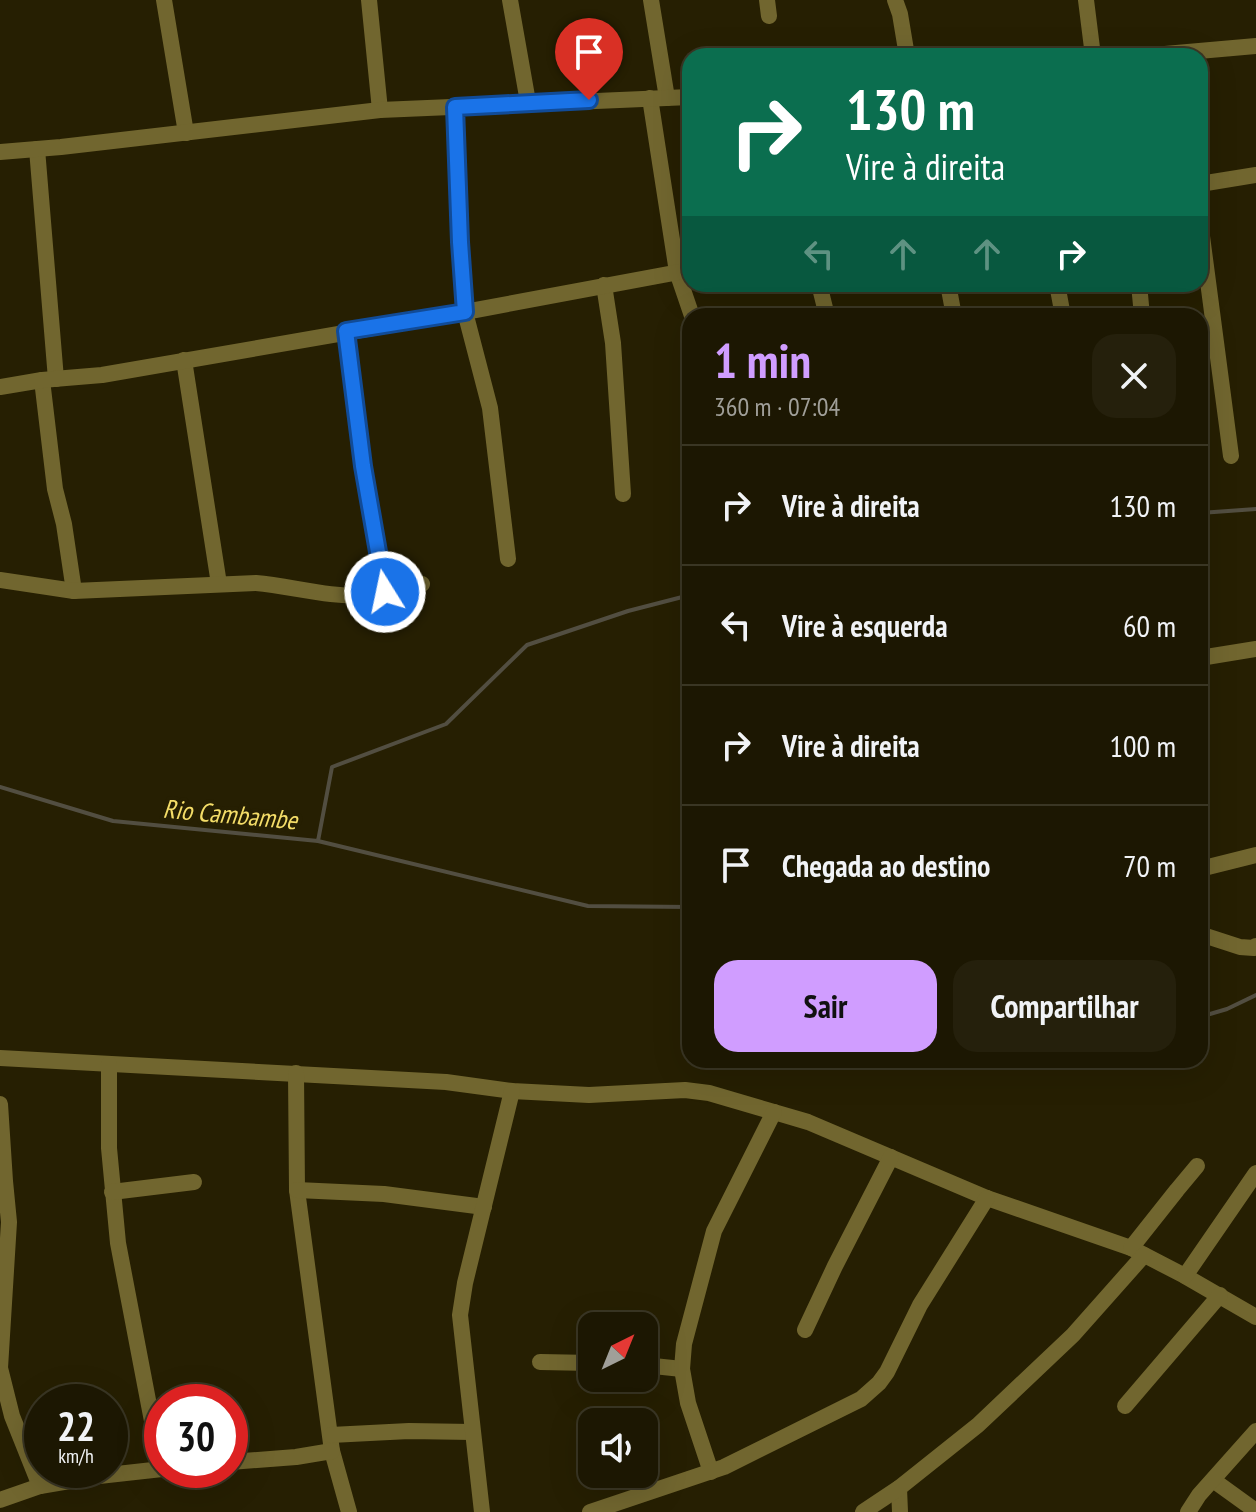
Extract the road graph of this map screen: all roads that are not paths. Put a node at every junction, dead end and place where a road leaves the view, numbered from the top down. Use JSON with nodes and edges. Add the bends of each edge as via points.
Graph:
{"nodes":[{"id":1,"x":164,"y":0,"type":"edge"},
{"id":2,"x":369,"y":0,"type":"edge"},
{"id":3,"x":510,"y":0,"type":"edge"},
{"id":4,"x":651,"y":0,"type":"edge"},
{"id":5,"x":895,"y":0,"type":"edge"},
{"id":6,"x":1086,"y":0,"type":"edge"},
{"id":7,"x":1256,"y":46,"type":"edge"},
{"id":8,"x":906,"y":48,"type":"edge"},
{"id":9,"x":1092,"y":48,"type":"edge"},
{"id":10,"x":1208,"y":50,"type":"edge"},
{"id":11,"x":682,"y":97,"type":"edge"},
{"id":12,"x":658,"y":98,"type":"junction"},
{"id":13,"x":528,"y":102,"type":"junction"},
{"id":14,"x":455,"y":107,"type":"junction"},
{"id":15,"x":380,"y":110,"type":"junction"},
{"id":16,"x":186,"y":133,"type":"junction"},
{"id":17,"x":37,"y":149,"type":"junction"},
{"id":18,"x":0,"y":152,"type":"edge"},
{"id":19,"x":1256,"y":175,"type":"edge"},
{"id":20,"x":1208,"y":183,"type":"edge"},
{"id":21,"x":682,"y":258,"type":"edge"},
{"id":22,"x":682,"y":271,"type":"edge"},
{"id":23,"x":1208,"y":282,"type":"edge"},
{"id":24,"x":604,"y":285,"type":"junction"},
{"id":25,"x":465,"y":312,"type":"junction"},
{"id":26,"x":346,"y":331,"type":"junction"},
{"id":27,"x":184,"y":360,"type":"junction"},
{"id":28,"x":49,"y":380,"type":"junction"},
{"id":29,"x":0,"y":387,"type":"edge"},
{"id":30,"x":1231,"y":456,"type":"dead end"},
{"id":31,"x":623,"y":494,"type":"dead end"},
{"id":32,"x":508,"y":559,"type":"dead end"},
{"id":33,"x":0,"y":580,"type":"edge"},
{"id":34,"x":219,"y":584,"type":"junction"},
{"id":35,"x":422,"y":584,"type":"dead end"},
{"id":36,"x":74,"y":591,"type":"junction"},
{"id":37,"x":385,"y":592,"type":"junction"},
{"id":38,"x":1256,"y":649,"type":"edge"},
{"id":39,"x":1208,"y":657,"type":"edge"},
{"id":40,"x":1256,"y":855,"type":"edge"},
{"id":41,"x":1208,"y":867,"type":"edge"},
{"id":42,"x":1208,"y":937,"type":"edge"},
{"id":43,"x":1256,"y":946,"type":"edge"},
{"id":44,"x":0,"y":1058,"type":"edge"},
{"id":45,"x":109,"y":1064,"type":"junction"},
{"id":46,"x":296,"y":1073,"type":"junction"},
{"id":47,"x":512,"y":1091,"type":"junction"},
{"id":48,"x":0,"y":1104,"type":"edge"},
{"id":49,"x":774,"y":1112,"type":"junction"},
{"id":50,"x":891,"y":1157,"type":"junction"},
{"id":51,"x":1197,"y":1166,"type":"dead end"},
{"id":52,"x":1255,"y":1176,"type":"edge"},
{"id":53,"x":194,"y":1182,"type":"dead end"},
{"id":54,"x":297,"y":1190,"type":"junction"},
{"id":55,"x":112,"y":1192,"type":"junction"},
{"id":56,"x":987,"y":1198,"type":"junction"},
{"id":57,"x":484,"y":1207,"type":"junction"},
{"id":58,"x":1137,"y":1252,"type":"junction"},
{"id":59,"x":1185,"y":1276,"type":"junction"},
{"id":60,"x":1220,"y":1295,"type":"junction"},
{"id":61,"x":1256,"y":1317,"type":"edge"},
{"id":62,"x":805,"y":1330,"type":"dead end"},
{"id":63,"x":540,"y":1362,"type":"dead end"},
{"id":64,"x":578,"y":1363,"type":"edge"},
{"id":65,"x":658,"y":1366,"type":"edge"},
{"id":66,"x":682,"y":1369,"type":"junction"},
{"id":67,"x":145,"y":1384,"type":"edge"},
{"id":68,"x":1125,"y":1406,"type":"dead end"},
{"id":69,"x":1256,"y":1431,"type":"edge"},
{"id":70,"x":472,"y":1432,"type":"junction"},
{"id":71,"x":332,"y":1443,"type":"junction"},
{"id":72,"x":24,"y":1446,"type":"edge"},
{"id":73,"x":248,"y":1461,"type":"edge"},
{"id":74,"x":711,"y":1472,"type":"junction"},
{"id":75,"x":1213,"y":1480,"type":"junction"},
{"id":76,"x":34,"y":1488,"type":"edge"},
{"id":77,"x":899,"y":1488,"type":"junction"},
{"id":78,"x":0,"y":1500,"type":"edge"},
{"id":79,"x":1256,"y":1511,"type":"edge"},
{"id":80,"x":349,"y":1512,"type":"edge"},
{"id":81,"x":482,"y":1512,"type":"edge"},
{"id":82,"x":590,"y":1512,"type":"edge"},
{"id":83,"x":863,"y":1512,"type":"edge"},
{"id":84,"x":900,"y":1512,"type":"edge"},
{"id":85,"x":1188,"y":1512,"type":"edge"}],
"edges":[{"from":1,"to":16,"type":"street"},
{"from":2,"to":15,"type":"street"},
{"from":3,"to":13,"type":"street"},
{"from":4,"to":12,"type":"street"},
{"from":5,"to":8,"type":"street"},
{"from":6,"to":9,"type":"street"},
{"from":7,"to":10,"type":"street"},
{"from":11,"to":12,"type":"street"},
{"from":12,"to":13,"type":"street"},
{"from":12,"to":21,"type":"street"},
{"from":13,"to":14,"type":"street"},
{"from":14,"to":15,"type":"street"},
{"from":14,"to":25,"type":"street"},
{"from":15,"to":16,"type":"street"},
{"from":16,"to":17,"type":"street"},
{"from":17,"to":18,"type":"street"},
{"from":17,"to":28,"type":"street"},
{"from":19,"to":20,"type":"street"},
{"from":22,"to":24,"type":"street"},
{"from":23,"to":30,"type":"street"},
{"from":24,"to":25,"type":"street"},
{"from":24,"to":31,"type":"street"},
{"from":25,"to":26,"type":"street"},
{"from":25,"to":32,"type":"street","via":[[490,408]]},
{"from":26,"to":27,"type":"street"},
{"from":26,"to":37,"type":"street"},
{"from":27,"to":28,"type":"street"},
{"from":27,"to":34,"type":"street"},
{"from":28,"to":29,"type":"street"},
{"from":28,"to":36,"type":"street","via":[[55,489]]},
{"from":33,"to":36,"type":"street"},
{"from":34,"to":36,"type":"street"},
{"from":34,"to":37,"type":"street","via":[[284,585],[364,596]]},
{"from":35,"to":37,"type":"street"},
{"from":38,"to":39,"type":"street"},
{"from":40,"to":41,"type":"street"},
{"from":42,"to":43,"type":"street","via":[[1240,947]]},
{"from":44,"to":45,"type":"street"},
{"from":45,"to":46,"type":"street"},
{"from":45,"to":55,"type":"street"},
{"from":46,"to":47,"type":"street"},
{"from":46,"to":54,"type":"street"},
{"from":47,"to":49,"type":"street","via":[[589,1095],[685,1090]]},
{"from":47,"to":57,"type":"street"},
{"from":48,"to":72,"type":"street","via":[[9,1222],[0,1368]]},
{"from":49,"to":50,"type":"street"},
{"from":49,"to":66,"type":"street","via":[[714,1231]]},
{"from":50,"to":56,"type":"street"},
{"from":50,"to":62,"type":"street"},
{"from":51,"to":58,"type":"street"},
{"from":52,"to":59,"type":"street"},
{"from":53,"to":55,"type":"street"},
{"from":54,"to":57,"type":"street"},
{"from":54,"to":71,"type":"street"},
{"from":55,"to":67,"type":"street"},
{"from":56,"to":58,"type":"street"},
{"from":56,"to":74,"type":"street","via":[[879,1383],[861,1399]]},
{"from":57,"to":70,"type":"street","via":[[460,1315]]},
{"from":58,"to":59,"type":"street"},
{"from":58,"to":77,"type":"street","via":[[1073,1335],[978,1425]]},
{"from":59,"to":60,"type":"street"},
{"from":60,"to":61,"type":"street"},
{"from":60,"to":68,"type":"street"},
{"from":63,"to":64,"type":"street"},
{"from":65,"to":66,"type":"street"},
{"from":66,"to":74,"type":"street"},
{"from":69,"to":75,"type":"street"},
{"from":70,"to":71,"type":"street","via":[[409,1431]]},
{"from":70,"to":81,"type":"street"},
{"from":71,"to":73,"type":"street","via":[[296,1457]]},
{"from":71,"to":80,"type":"street"},
{"from":74,"to":82,"type":"street"},
{"from":75,"to":79,"type":"street"},
{"from":75,"to":85,"type":"street"},
{"from":76,"to":78,"type":"street"},
{"from":77,"to":83,"type":"street"},
{"from":77,"to":84,"type":"street"}]}
